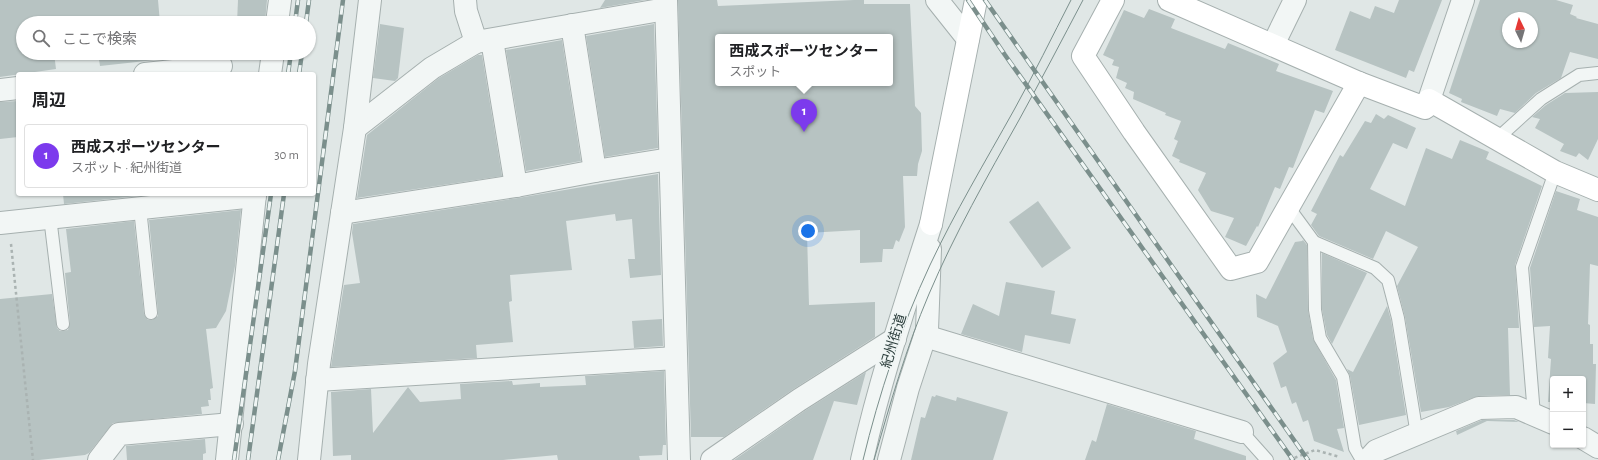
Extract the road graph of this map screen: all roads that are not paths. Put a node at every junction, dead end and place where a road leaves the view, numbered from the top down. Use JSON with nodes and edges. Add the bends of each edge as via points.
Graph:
{"nodes":[{"id":1,"x":280,"y":0,"type":"edge"},
{"id":2,"x":370,"y":0,"type":"edge"},
{"id":3,"x":465,"y":0,"type":"edge"},
{"id":4,"x":937,"y":0,"type":"edge"},
{"id":5,"x":976,"y":0,"type":"edge"},
{"id":6,"x":1113,"y":0,"type":"edge"},
{"id":7,"x":1170,"y":0,"type":"edge"},
{"id":8,"x":1295,"y":0,"type":"edge"},
{"id":9,"x":1463,"y":0,"type":"edge"},
{"id":10,"x":666,"y":2,"type":"edge"},
{"id":11,"x":278,"y":16,"type":"edge"},
{"id":12,"x":572,"y":25,"type":"junction"},
{"id":13,"x":968,"y":39,"type":"junction"},
{"id":14,"x":484,"y":41,"type":"junction"},
{"id":15,"x":1273,"y":45,"type":"junction"},
{"id":16,"x":272,"y":60,"type":"edge"},
{"id":17,"x":221,"y":66,"type":"dead end"},
{"id":18,"x":164,"y":72,"type":"edge"},
{"id":19,"x":270,"y":72,"type":"edge"},
{"id":20,"x":1598,"y":73,"type":"edge"},
{"id":21,"x":1359,"y":83,"type":"junction"},
{"id":22,"x":16,"y":88,"type":"edge"},
{"id":23,"x":0,"y":90,"type":"edge"},
{"id":24,"x":1429,"y":100,"type":"junction"},
{"id":25,"x":355,"y":128,"type":"junction"},
{"id":26,"x":1498,"y":138,"type":"junction"},
{"id":27,"x":670,"y":159,"type":"junction"},
{"id":28,"x":595,"y":171,"type":"junction"},
{"id":29,"x":1555,"y":172,"type":"junction"},
{"id":30,"x":516,"y":186,"type":"junction"},
{"id":31,"x":1598,"y":190,"type":"edge"},
{"id":32,"x":246,"y":196,"type":"edge"},
{"id":33,"x":255,"y":196,"type":"edge"},
{"id":34,"x":140,"y":208,"type":"junction"},
{"id":35,"x":1288,"y":208,"type":"junction"},
{"id":36,"x":342,"y":213,"type":"junction"},
{"id":37,"x":50,"y":218,"type":"junction"},
{"id":38,"x":4,"y":222,"type":"edge"},
{"id":39,"x":931,"y":224,"type":"junction"},
{"id":40,"x":1314,"y":242,"type":"junction"},
{"id":41,"x":151,"y":313,"type":"dead end"},
{"id":42,"x":62,"y":324,"type":"dead end"},
{"id":43,"x":925,"y":336,"type":"junction"},
{"id":44,"x":894,"y":339,"type":"junction"},
{"id":45,"x":676,"y":358,"type":"junction"},
{"id":46,"x":317,"y":380,"type":"junction"},
{"id":47,"x":1544,"y":419,"type":"edge"},
{"id":48,"x":232,"y":424,"type":"junction"},
{"id":49,"x":1242,"y":432,"type":"joint"},
{"id":50,"x":1416,"y":435,"type":"junction"},
{"id":51,"x":1586,"y":440,"type":"edge"},
{"id":52,"x":1598,"y":446,"type":"edge"},
{"id":53,"x":99,"y":460,"type":"edge"},
{"id":54,"x":227,"y":460,"type":"edge"},
{"id":55,"x":309,"y":460,"type":"edge"},
{"id":56,"x":679,"y":460,"type":"edge"},
{"id":57,"x":712,"y":460,"type":"edge"},
{"id":58,"x":862,"y":460,"type":"edge"},
{"id":59,"x":889,"y":460,"type":"edge"},
{"id":60,"x":1266,"y":460,"type":"edge"},
{"id":61,"x":1362,"y":460,"type":"edge"},
{"id":62,"x":1368,"y":460,"type":"edge"}],
"edges":[{"from":1,"to":11,"type":"street"},
{"from":2,"to":25,"type":"street"},
{"from":3,"to":14,"type":"street","via":[[466,11]]},
{"from":4,"to":13,"type":"street"},
{"from":5,"to":13,"type":"street","name":"紀州街道"},
{"from":6,"to":35,"type":"street","via":[[1082,56],[1231,269],[1257,262]]},
{"from":7,"to":15,"type":"street"},
{"from":8,"to":15,"type":"street"},
{"from":9,"to":24,"type":"street"},
{"from":10,"to":12,"type":"street"},
{"from":10,"to":27,"type":"street"},
{"from":12,"to":14,"type":"street"},
{"from":12,"to":28,"type":"street"},
{"from":13,"to":39,"type":"street","name":"紀州街道"},
{"from":14,"to":25,"type":"street","via":[[432,68]]},
{"from":14,"to":30,"type":"street"},
{"from":15,"to":21,"type":"street"},
{"from":16,"to":19,"type":"street"},
{"from":17,"to":18,"type":"street"},
{"from":20,"to":26,"type":"lane","via":[[1579,75],[1541,99]]},
{"from":21,"to":24,"type":"street","via":[[1425,108]]},
{"from":21,"to":35,"type":"street"},
{"from":22,"to":23,"type":"street"},
{"from":24,"to":26,"type":"street"},
{"from":25,"to":36,"type":"street"},
{"from":26,"to":29,"type":"street"},
{"from":27,"to":28,"type":"street"},
{"from":27,"to":45,"type":"street"},
{"from":28,"to":30,"type":"street"},
{"from":29,"to":31,"type":"street"},
{"from":29,"to":47,"type":"lane","via":[[1522,267]]},
{"from":30,"to":36,"type":"street"},
{"from":32,"to":34,"type":"street"},
{"from":33,"to":48,"type":"street"},
{"from":34,"to":37,"type":"street"},
{"from":34,"to":41,"type":"lane"},
{"from":35,"to":40,"type":"lane"},
{"from":36,"to":46,"type":"street"},
{"from":37,"to":38,"type":"street"},
{"from":37,"to":42,"type":"lane"},
{"from":39,"to":43,"type":"street","name":"紀州街道"},
{"from":39,"to":44,"type":"street","name":"紀州街道"},
{"from":40,"to":50,"type":"lane","via":[[1375,268],[1388,280],[1398,318]]},
{"from":40,"to":61,"type":"lane","via":[[1315,310],[1320,338],[1343,377],[1355,448]]},
{"from":43,"to":49,"type":"street"},
{"from":43,"to":59,"type":"street","name":"紀州街道"},
{"from":44,"to":57,"type":"street"},
{"from":44,"to":58,"type":"street","name":"紀州街道"},
{"from":45,"to":46,"type":"street"},
{"from":45,"to":56,"type":"street"},
{"from":46,"to":55,"type":"street"},
{"from":47,"to":50,"type":"street","via":[[1516,407],[1479,408]]},
{"from":48,"to":53,"type":"street","via":[[119,434]]},
{"from":48,"to":54,"type":"street"},
{"from":49,"to":60,"type":"lane"},
{"from":50,"to":62,"type":"street","via":[[1376,451]]},
{"from":51,"to":52,"type":"street"}]}
